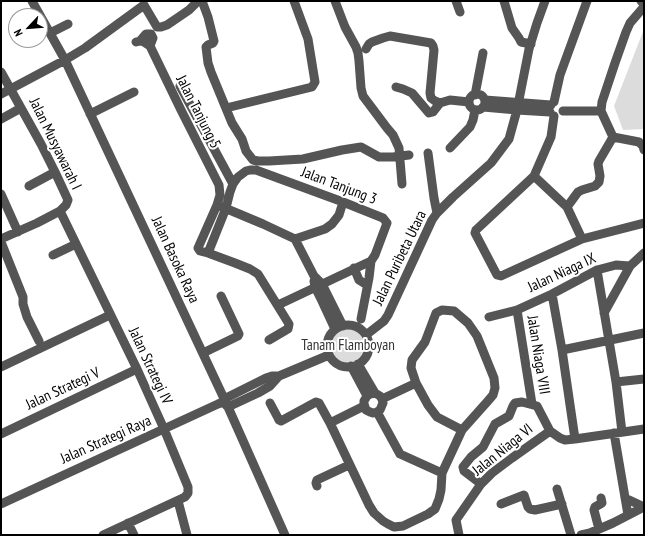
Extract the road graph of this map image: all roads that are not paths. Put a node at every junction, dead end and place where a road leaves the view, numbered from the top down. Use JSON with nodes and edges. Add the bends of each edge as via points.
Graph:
{"nodes":[{"id":1,"x":32,"y":1,"type":"edge"},
{"id":2,"x":198,"y":1,"type":"edge"},
{"id":3,"x":202,"y":1,"type":"edge"},
{"id":4,"x":294,"y":1,"type":"edge"},
{"id":5,"x":336,"y":1,"type":"edge"},
{"id":6,"x":456,"y":1,"type":"edge"},
{"id":7,"x":504,"y":1,"type":"edge"},
{"id":8,"x":545,"y":1,"type":"edge"},
{"id":9,"x":587,"y":1,"type":"edge"},
{"id":10,"x":641,"y":1,"type":"edge"},
{"id":11,"x":143,"y":3,"type":"edge"},
{"id":12,"x":460,"y":12,"type":"dead end"},
{"id":13,"x":68,"y":24,"type":"dead end"},
{"id":14,"x":50,"y":33,"type":"junction"},
{"id":15,"x":532,"y":40,"type":"junction"},
{"id":16,"x":138,"y":42,"type":"dead end"},
{"id":17,"x":366,"y":49,"type":"dead end"},
{"id":18,"x":482,"y":53,"type":"dead end"},
{"id":19,"x":65,"y":60,"type":"junction"},
{"id":20,"x":1,"y":72,"type":"edge"},
{"id":21,"x":180,"y":86,"type":"dead end"},
{"id":22,"x":396,"y":86,"type":"dead end"},
{"id":23,"x":11,"y":88,"type":"junction"},
{"id":24,"x":134,"y":92,"type":"dead end"},
{"id":25,"x":1,"y":94,"type":"edge"},
{"id":26,"x":472,"y":98,"type":"junction"},
{"id":27,"x":440,"y":103,"type":"junction"},
{"id":28,"x":189,"y":104,"type":"junction"},
{"id":29,"x":481,"y":106,"type":"junction"},
{"id":30,"x":518,"y":107,"type":"junction"},
{"id":31,"x":21,"y":108,"type":"junction"},
{"id":32,"x":180,"y":108,"type":"junction"},
{"id":33,"x":226,"y":108,"type":"junction"},
{"id":34,"x":552,"y":109,"type":"junction"},
{"id":35,"x":600,"y":111,"type":"junction"},
{"id":36,"x":90,"y":114,"type":"junction"},
{"id":37,"x":1,"y":119,"type":"edge"},
{"id":38,"x":613,"y":137,"type":"junction"},
{"id":39,"x":450,"y":148,"type":"dead end"},
{"id":40,"x":644,"y":150,"type":"edge"},
{"id":41,"x":428,"y":153,"type":"dead end"},
{"id":42,"x":404,"y":156,"type":"junction"},
{"id":43,"x":55,"y":172,"type":"junction"},
{"id":44,"x":534,"y":176,"type":"junction"},
{"id":45,"x":233,"y":184,"type":"junction"},
{"id":46,"x":402,"y":184,"type":"dead end"},
{"id":47,"x":29,"y":186,"type":"dead end"},
{"id":48,"x":1,"y":194,"type":"edge"},
{"id":49,"x":343,"y":202,"type":"junction"},
{"id":50,"x":222,"y":207,"type":"junction"},
{"id":51,"x":567,"y":207,"type":"junction"},
{"id":52,"x":60,"y":211,"type":"junction"},
{"id":53,"x":438,"y":213,"type":"junction"},
{"id":54,"x":644,"y":223,"type":"edge"},
{"id":55,"x":18,"y":232,"type":"junction"},
{"id":56,"x":1,"y":239,"type":"edge"},
{"id":57,"x":295,"y":239,"type":"junction"},
{"id":58,"x":582,"y":239,"type":"junction"},
{"id":59,"x":1,"y":242,"type":"edge"},
{"id":60,"x":76,"y":244,"type":"junction"},
{"id":61,"x":644,"y":253,"type":"edge"},
{"id":62,"x":53,"y":255,"type":"dead end"},
{"id":63,"x":371,"y":261,"type":"junction"},
{"id":64,"x":630,"y":266,"type":"junction"},
{"id":65,"x":354,"y":268,"type":"junction"},
{"id":66,"x":597,"y":270,"type":"junction"},
{"id":67,"x":318,"y":285,"type":"junction"},
{"id":68,"x":367,"y":285,"type":"junction"},
{"id":69,"x":552,"y":294,"type":"junction"},
{"id":70,"x":221,"y":296,"type":"dead end"},
{"id":71,"x":278,"y":305,"type":"junction"},
{"id":72,"x":517,"y":310,"type":"junction"},
{"id":73,"x":604,"y":313,"type":"junction"},
{"id":74,"x":110,"y":315,"type":"junction"},
{"id":75,"x":489,"y":317,"type":"dead end"},
{"id":76,"x":361,"y":319,"type":"dead end"},
{"id":77,"x":339,"y":327,"type":"junction"},
{"id":78,"x":644,"y":333,"type":"edge"},
{"id":79,"x":366,"y":335,"type":"junction"},
{"id":80,"x":269,"y":340,"type":"dead end"},
{"id":81,"x":608,"y":341,"type":"junction"},
{"id":82,"x":39,"y":342,"type":"dead end"},
{"id":83,"x":562,"y":350,"type":"junction"},
{"id":84,"x":203,"y":353,"type":"junction"},
{"id":85,"x":329,"y":354,"type":"junction"},
{"id":86,"x":355,"y":365,"type":"junction"},
{"id":87,"x":1,"y":367,"type":"edge"},
{"id":88,"x":137,"y":369,"type":"junction"},
{"id":89,"x":644,"y":379,"type":"edge"},
{"id":90,"x":616,"y":382,"type":"junction"},
{"id":91,"x":416,"y":383,"type":"junction"},
{"id":92,"x":375,"y":396,"type":"junction"},
{"id":93,"x":223,"y":403,"type":"junction"},
{"id":94,"x":270,"y":404,"type":"dead end"},
{"id":95,"x":532,"y":404,"type":"junction"},
{"id":96,"x":364,"y":406,"type":"junction"},
{"id":97,"x":377,"y":412,"type":"junction"},
{"id":98,"x":330,"y":423,"type":"junction"},
{"id":99,"x":644,"y":429,"type":"edge"},
{"id":100,"x":164,"y":430,"type":"junction"},
{"id":101,"x":462,"y":430,"type":"junction"},
{"id":102,"x":550,"y":430,"type":"junction"},
{"id":103,"x":618,"y":433,"type":"junction"},
{"id":104,"x":1,"y":434,"type":"edge"},
{"id":105,"x":575,"y":439,"type":"junction"},
{"id":106,"x":350,"y":464,"type":"junction"},
{"id":107,"x":442,"y":472,"type":"junction"},
{"id":108,"x":481,"y":484,"type":"junction"},
{"id":109,"x":317,"y":486,"type":"dead end"},
{"id":110,"x":557,"y":489,"type":"dead end"},
{"id":111,"x":601,"y":498,"type":"dead end"},
{"id":112,"x":625,"y":498,"type":"junction"},
{"id":113,"x":178,"y":501,"type":"junction"},
{"id":114,"x":1,"y":504,"type":"edge"},
{"id":115,"x":501,"y":504,"type":"dead end"},
{"id":116,"x":562,"y":504,"type":"junction"},
{"id":117,"x":644,"y":507,"type":"edge"},
{"id":118,"x":628,"y":515,"type":"junction"},
{"id":119,"x":128,"y":523,"type":"junction"},
{"id":120,"x":599,"y":529,"type":"junction"},
{"id":121,"x":103,"y":535,"type":"edge"},
{"id":122,"x":134,"y":535,"type":"edge"},
{"id":123,"x":187,"y":535,"type":"edge"},
{"id":124,"x":285,"y":535,"type":"edge"},
{"id":125,"x":459,"y":535,"type":"edge"},
{"id":126,"x":571,"y":535,"type":"edge"},
{"id":127,"x":582,"y":535,"type":"edge"}],
"edges":[{"from":1,"to":14,"type":"street","name":"Jalan Basoka Raya"},
{"from":2,"to":11,"type":"street","via":[[189,10],[161,27],[157,27]]},
{"from":3,"to":33,"type":"street","via":[[214,41],[206,47],[208,63]]},
{"from":4,"to":33,"type":"street","via":[[308,39],[315,82],[312,87]]},
{"from":5,"to":42,"type":"street","via":[[344,27],[358,53],[363,96],[393,135]]},
{"from":6,"to":12,"type":"street"},
{"from":7,"to":15,"type":"street","via":[[512,28]]},
{"from":8,"to":15,"type":"street","name":"Jalan Puribeta Utara"},
{"from":9,"to":34,"type":"street","via":[[560,75]]},
{"from":10,"to":35,"type":"street","via":[[644,6],[626,32]]},
{"from":11,"to":19,"type":"street","via":[[85,48]]},
{"from":13,"to":14,"type":"street"},
{"from":14,"to":19,"type":"street","name":"Jalan Basoka Raya"},
{"from":15,"to":30,"type":"street","name":"Jalan Puribeta Utara"},
{"from":16,"to":32,"type":"street","name":"Jalan Tanjung 5","via":[[150,46]]},
{"from":17,"to":27,"type":"street","via":[[368,44],[390,36],[432,44],[434,50],[430,92],[431,98]]},
{"from":18,"to":26,"type":"street"},
{"from":19,"to":23,"type":"street"},
{"from":19,"to":36,"type":"street","name":"Jalan Basoka Raya"},
{"from":20,"to":23,"type":"street","name":"Jalan Musyawarah I"},
{"from":21,"to":28,"type":"street","name":"Jalan Tanjung 5"},
{"from":22,"to":27,"type":"street","via":[[412,93],[429,113]]},
{"from":23,"to":25,"type":"street"},
{"from":23,"to":31,"type":"street","name":"Jalan Musyawarah I"},
{"from":24,"to":36,"type":"street"},
{"from":26,"to":27,"type":"street"},
{"from":26,"to":29,"type":"street","via":[[471,107]]},
{"from":26,"to":29,"type":"street","via":[[479,95],[482,97]]},
{"from":28,"to":32,"type":"street"},
{"from":28,"to":45,"type":"street","name":"Jalan Tanjung 5"},
{"from":29,"to":30,"type":"street"},
{"from":29,"to":39,"type":"street","via":[[470,127]]},
{"from":30,"to":34,"type":"street"},
{"from":30,"to":53,"type":"street","name":"Jalan Puribeta Utara","via":[[509,139],[491,163]]},
{"from":31,"to":37,"type":"street"},
{"from":31,"to":43,"type":"street","name":"Jalan Musyawarah I"},
{"from":32,"to":50,"type":"street","name":"Jalan Tanjung 5","via":[[219,185]]},
{"from":33,"to":42,"type":"street","via":[[246,151],[253,160],[303,159],[361,147],[379,157]]},
{"from":34,"to":35,"type":"street","via":[[556,102],[561,104],[563,110]]},
{"from":34,"to":44,"type":"street","via":[[551,137]]},
{"from":35,"to":38,"type":"street"},
{"from":36,"to":84,"type":"street","name":"Jalan Basoka Raya"},
{"from":38,"to":40,"type":"street","via":[[639,142]]},
{"from":38,"to":51,"type":"street","via":[[598,164],[599,182],[578,192]]},
{"from":41,"to":53,"type":"street"},
{"from":42,"to":46,"type":"street"},
{"from":43,"to":47,"type":"street"},
{"from":43,"to":52,"type":"street","name":"Jalan Musyawarah I","via":[[68,200]]},
{"from":44,"to":51,"type":"street"},
{"from":44,"to":58,"type":"street","via":[[475,232],[497,276]]},
{"from":45,"to":49,"type":"street","name":"Jalan Tanjung 3","via":[[246,171],[256,170]]},
{"from":45,"to":50,"type":"street"},
{"from":48,"to":55,"type":"street"},
{"from":49,"to":57,"type":"street","via":[[339,215],[325,230]]},
{"from":49,"to":63,"type":"street","name":"Jalan Tanjung 3","via":[[383,218],[387,223]]},
{"from":50,"to":57,"type":"street"},
{"from":50,"to":71,"type":"street","via":[[208,253],[258,274]]},
{"from":51,"to":58,"type":"street"},
{"from":52,"to":55,"type":"street"},
{"from":52,"to":60,"type":"street","name":"Jalan Strategi IV"},
{"from":53,"to":79,"type":"street","name":"Jalan Puribeta Utara","via":[[425,234],[388,315]]},
{"from":54,"to":58,"type":"street"},
{"from":55,"to":56,"type":"street"},
{"from":57,"to":67,"type":"street"},
{"from":59,"to":82,"type":"street","via":[[23,297],[27,317]]},
{"from":60,"to":62,"type":"street"},
{"from":60,"to":74,"type":"street","name":"Jalan Strategi IV"},
{"from":61,"to":64,"type":"street"},
{"from":63,"to":65,"type":"street"},
{"from":63,"to":68,"type":"street"},
{"from":64,"to":66,"type":"street","name":"Jalan Niaga IX","via":[[616,265]]},
{"from":64,"to":73,"type":"street"},
{"from":65,"to":67,"type":"street"},
{"from":65,"to":68,"type":"street","via":[[359,280]]},
{"from":66,"to":69,"type":"street","name":"Jalan Niaga IX"},
{"from":66,"to":73,"type":"street"},
{"from":67,"to":71,"type":"street"},
{"from":67,"to":77,"type":"street","via":[[322,301]]},
{"from":68,"to":76,"type":"street"},
{"from":69,"to":72,"type":"street","name":"Jalan Niaga IX"},
{"from":69,"to":83,"type":"street"},
{"from":70,"to":84,"type":"street","via":[[238,336]]},
{"from":71,"to":80,"type":"street","via":[[289,327]]},
{"from":72,"to":75,"type":"street","name":"Jalan Niaga IX"},
{"from":72,"to":95,"type":"street","name":"Jalan Niaga VIII"},
{"from":73,"to":81,"type":"street"},
{"from":74,"to":87,"type":"street"},
{"from":74,"to":88,"type":"street","name":"Jalan Strategi IV"},
{"from":77,"to":79,"type":"street","via":[[355,326]]},
{"from":77,"to":85,"type":"street","via":[[328,338]]},
{"from":78,"to":81,"type":"street"},
{"from":79,"to":86,"type":"street","via":[[368,351]]},
{"from":81,"to":83,"type":"street"},
{"from":81,"to":90,"type":"street"},
{"from":83,"to":105,"type":"street"},
{"from":84,"to":93,"type":"street","name":"Jalan Basoka Raya"},
{"from":85,"to":86,"type":"street","via":[[338,364]]},
{"from":85,"to":93,"type":"street","via":[[280,376],[266,378],[256,388]]},
{"from":86,"to":92,"type":"street"},
{"from":88,"to":100,"type":"street","name":"Jalan Strategi IV"},
{"from":88,"to":104,"type":"street","name":"Jalan Strategi V"},
{"from":89,"to":90,"type":"street"},
{"from":90,"to":103,"type":"street"},
{"from":91,"to":92,"type":"street"},
{"from":91,"to":101,"type":"street","via":[[437,417]]},
{"from":91,"to":101,"type":"street","via":[[411,368],[412,360],[425,342],[436,313],[442,310],[454,311],[468,323],[477,336],[494,378],[495,388],[493,395]]},
{"from":92,"to":96,"type":"street","via":[[364,401]]},
{"from":92,"to":97,"type":"street","via":[[383,403]]},
{"from":93,"to":100,"type":"street","name":"Jalan Strategi Raya"},
{"from":93,"to":124,"type":"street","name":"Jalan Basoka Raya"},
{"from":94,"to":98,"type":"street","via":[[281,421],[318,402]]},
{"from":95,"to":102,"type":"street","via":[[537,406]]},
{"from":95,"to":108,"type":"street","via":[[515,403],[509,416],[495,424],[483,447],[463,467],[464,471]]},
{"from":96,"to":97,"type":"street","via":[[370,412]]},
{"from":96,"to":98,"type":"street"},
{"from":97,"to":107,"type":"street","via":[[400,454]]},
{"from":98,"to":106,"type":"street"},
{"from":99,"to":103,"type":"street"},
{"from":100,"to":113,"type":"street","name":"Jalan Strategi IV","via":[[188,487],[187,495]]},
{"from":100,"to":114,"type":"street","name":"Jalan Strategi Raya"},
{"from":101,"to":107,"type":"street"},
{"from":102,"to":105,"type":"street","via":[[562,439]]},
{"from":102,"to":108,"type":"street","name":"Jalan Niaga VI"},
{"from":103,"to":105,"type":"street"},
{"from":103,"to":112,"type":"street"},
{"from":106,"to":107,"type":"street","via":[[374,513],[394,527],[403,526],[435,509],[441,490]]},
{"from":106,"to":109,"type":"street","via":[[316,480]]},
{"from":108,"to":125,"type":"street","name":"Jalan Niaga VI","via":[[456,520]]},
{"from":110,"to":116,"type":"street"},
{"from":111,"to":120,"type":"street","via":[[602,502],[595,506],[594,510]]},
{"from":112,"to":117,"type":"street"},
{"from":112,"to":118,"type":"street"},
{"from":113,"to":119,"type":"street"},
{"from":113,"to":123,"type":"street"},
{"from":115,"to":116,"type":"street","via":[[524,495],[530,509]]},
{"from":116,"to":126,"type":"street"},
{"from":117,"to":118,"type":"street"},
{"from":118,"to":120,"type":"street"},
{"from":119,"to":121,"type":"street"},
{"from":119,"to":122,"type":"street"},
{"from":120,"to":127,"type":"street"}]}
